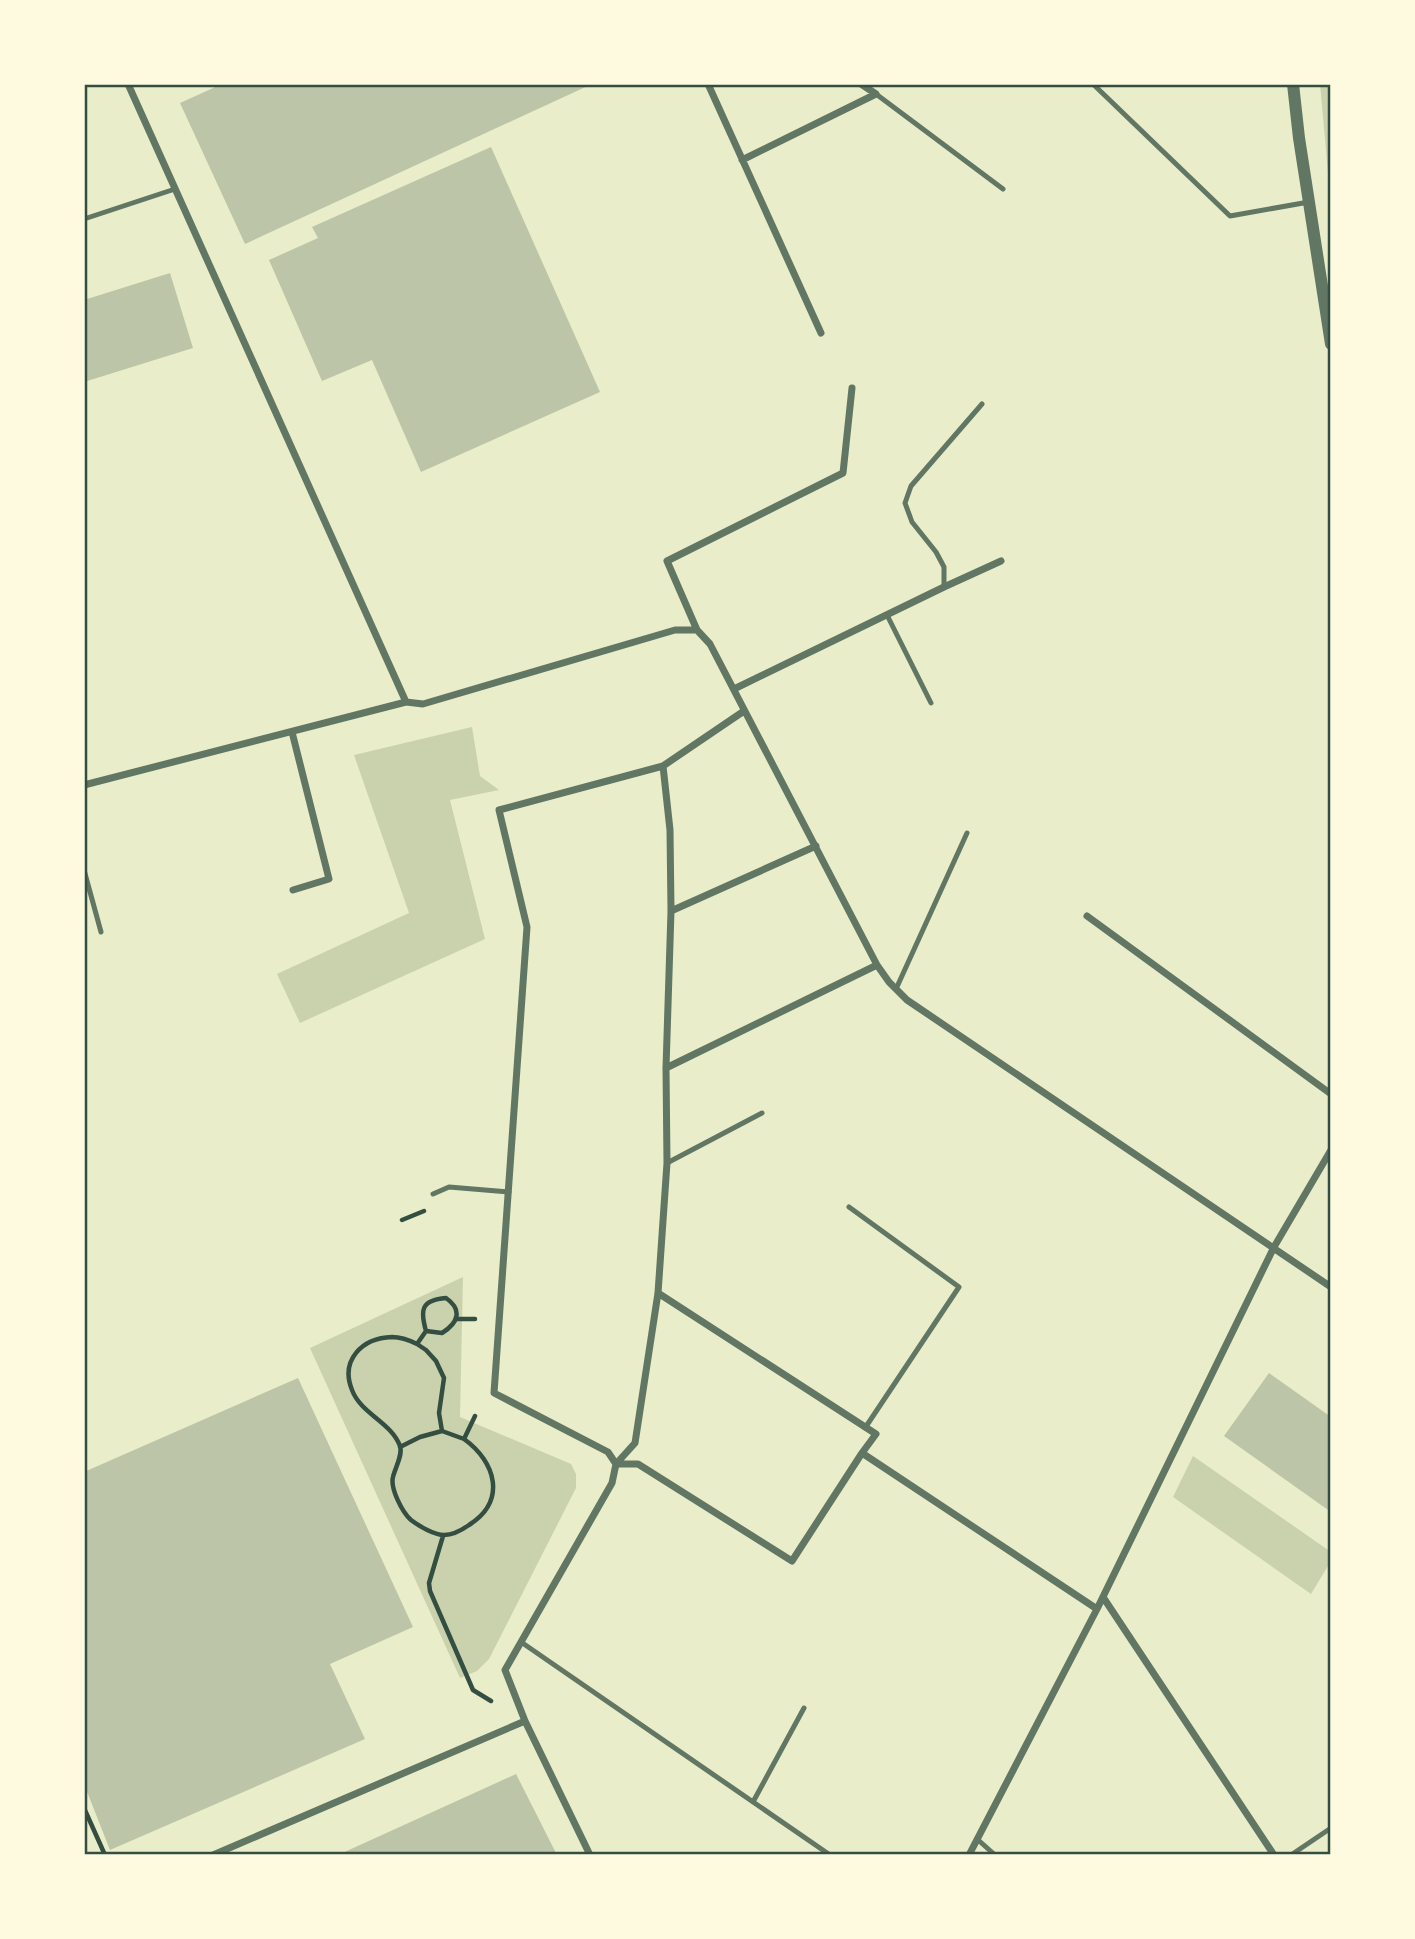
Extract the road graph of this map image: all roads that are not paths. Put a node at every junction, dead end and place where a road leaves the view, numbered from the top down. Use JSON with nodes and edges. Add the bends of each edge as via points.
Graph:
{"nodes":[{"id":1,"x":128,"y":84,"type":"edge"},
{"id":2,"x":708,"y":84,"type":"edge"},
{"id":3,"x":861,"y":84,"type":"edge"},
{"id":4,"x":1293,"y":84,"type":"edge"},
{"id":5,"x":1094,"y":85,"type":"edge"},
{"id":6,"x":877,"y":94,"type":"junction"},
{"id":7,"x":742,"y":160,"type":"junction"},
{"id":8,"x":175,"y":189,"type":"junction"},
{"id":9,"x":1003,"y":189,"type":"dead end"},
{"id":10,"x":1309,"y":202,"type":"junction"},
{"id":11,"x":84,"y":219,"type":"edge"},
{"id":12,"x":821,"y":333,"type":"dead end"},
{"id":13,"x":1331,"y":344,"type":"edge"},
{"id":14,"x":852,"y":388,"type":"dead end"},
{"id":15,"x":982,"y":404,"type":"dead end"},
{"id":16,"x":1000,"y":561,"type":"dead end"},
{"id":17,"x":944,"y":587,"type":"junction"},
{"id":18,"x":887,"y":615,"type":"junction"},
{"id":19,"x":697,"y":630,"type":"junction"},
{"id":20,"x":733,"y":690,"type":"junction"},
{"id":21,"x":407,"y":702,"type":"junction"},
{"id":22,"x":931,"y":703,"type":"dead end"},
{"id":23,"x":744,"y":712,"type":"junction"},
{"id":24,"x":292,"y":732,"type":"junction"},
{"id":25,"x":663,"y":766,"type":"junction"},
{"id":26,"x":84,"y":785,"type":"edge"},
{"id":27,"x":967,"y":833,"type":"dead end"},
{"id":28,"x":816,"y":846,"type":"junction"},
{"id":29,"x":84,"y":870,"type":"edge"},
{"id":30,"x":293,"y":890,"type":"dead end"},
{"id":31,"x":671,"y":911,"type":"junction"},
{"id":32,"x":1087,"y":916,"type":"dead end"},
{"id":33,"x":101,"y":932,"type":"dead end"},
{"id":34,"x":877,"y":965,"type":"junction"},
{"id":35,"x":896,"y":989,"type":"junction"},
{"id":36,"x":666,"y":1068,"type":"junction"},
{"id":37,"x":1331,"y":1094,"type":"edge"},
{"id":38,"x":762,"y":1113,"type":"dead end"},
{"id":39,"x":1331,"y":1150,"type":"edge"},
{"id":40,"x":667,"y":1163,"type":"junction"},
{"id":41,"x":509,"y":1192,"type":"junction"},
{"id":42,"x":433,"y":1195,"type":"dead end"},
{"id":43,"x":849,"y":1207,"type":"dead end"},
{"id":44,"x":1274,"y":1247,"type":"junction"},
{"id":45,"x":1331,"y":1287,"type":"edge"},
{"id":46,"x":658,"y":1293,"type":"junction"},
{"id":47,"x":865,"y":1427,"type":"junction"},
{"id":48,"x":862,"y":1453,"type":"junction"},
{"id":49,"x":616,"y":1464,"type":"junction"},
{"id":50,"x":1103,"y":1597,"type":"junction"},
{"id":51,"x":1097,"y":1609,"type":"junction"},
{"id":52,"x":521,"y":1642,"type":"junction"},
{"id":53,"x":804,"y":1708,"type":"dead end"},
{"id":54,"x":526,"y":1721,"type":"junction"},
{"id":55,"x":753,"y":1802,"type":"junction"},
{"id":56,"x":1331,"y":1828,"type":"edge"},
{"id":57,"x":977,"y":1839,"type":"junction"},
{"id":58,"x":213,"y":1855,"type":"edge"},
{"id":59,"x":590,"y":1855,"type":"edge"},
{"id":60,"x":830,"y":1855,"type":"edge"},
{"id":61,"x":969,"y":1855,"type":"edge"},
{"id":62,"x":995,"y":1855,"type":"edge"},
{"id":63,"x":1274,"y":1855,"type":"edge"},
{"id":64,"x":1291,"y":1855,"type":"edge"}],
"edges":[{"from":1,"to":8,"type":"street"},
{"from":2,"to":7,"type":"street"},
{"from":3,"to":6,"type":"street"},
{"from":4,"to":10,"type":"street"},
{"from":5,"to":10,"type":"lane","via":[[1230,216]]},
{"from":6,"to":7,"type":"street"},
{"from":6,"to":9,"type":"lane"},
{"from":7,"to":12,"type":"street"},
{"from":8,"to":11,"type":"lane"},
{"from":8,"to":21,"type":"street"},
{"from":10,"to":13,"type":"street"},
{"from":14,"to":19,"type":"street","via":[[842,473],[667,561]]},
{"from":15,"to":17,"type":"lane","via":[[911,486],[905,503],[912,522],[944,567]]},
{"from":16,"to":17,"type":"street"},
{"from":17,"to":18,"type":"street"},
{"from":18,"to":20,"type":"street"},
{"from":18,"to":22,"type":"lane"},
{"from":19,"to":20,"type":"street","via":[[710,644]]},
{"from":19,"to":21,"type":"street","via":[[675,630],[423,704]]},
{"from":20,"to":23,"type":"street"},
{"from":21,"to":24,"type":"street"},
{"from":23,"to":25,"type":"street"},
{"from":23,"to":28,"type":"street"},
{"from":24,"to":26,"type":"street"},
{"from":24,"to":30,"type":"street","via":[[329,879]]},
{"from":25,"to":31,"type":"street"},
{"from":25,"to":41,"type":"street","via":[[499,810],[527,927]]},
{"from":27,"to":35,"type":"lane"},
{"from":28,"to":31,"type":"street"},
{"from":28,"to":34,"type":"street"},
{"from":29,"to":33,"type":"lane"},
{"from":31,"to":36,"type":"street"},
{"from":32,"to":37,"type":"street"},
{"from":34,"to":35,"type":"street"},
{"from":34,"to":36,"type":"street"},
{"from":35,"to":44,"type":"street"},
{"from":36,"to":40,"type":"street"},
{"from":38,"to":40,"type":"lane"},
{"from":39,"to":44,"type":"street"},
{"from":40,"to":46,"type":"street"},
{"from":41,"to":42,"type":"lane","via":[[449,1187]]},
{"from":41,"to":49,"type":"street","via":[[494,1393],[608,1452]]},
{"from":43,"to":47,"type":"lane","via":[[959,1287]]},
{"from":44,"to":45,"type":"street"},
{"from":44,"to":50,"type":"street"},
{"from":46,"to":47,"type":"street"},
{"from":46,"to":49,"type":"street","via":[[635,1443]]},
{"from":47,"to":48,"type":"street","via":[[876,1434]]},
{"from":48,"to":49,"type":"street","via":[[792,1561],[638,1464]]},
{"from":48,"to":51,"type":"street"},
{"from":49,"to":52,"type":"street","via":[[612,1483]]},
{"from":50,"to":51,"type":"street"},
{"from":50,"to":63,"type":"street"},
{"from":51,"to":57,"type":"street"},
{"from":52,"to":54,"type":"street","via":[[505,1670]]},
{"from":52,"to":55,"type":"lane"},
{"from":53,"to":55,"type":"lane"},
{"from":54,"to":58,"type":"street"},
{"from":54,"to":59,"type":"street"},
{"from":55,"to":60,"type":"lane"},
{"from":56,"to":64,"type":"lane"},
{"from":57,"to":61,"type":"street"},
{"from":57,"to":62,"type":"lane"}]}
